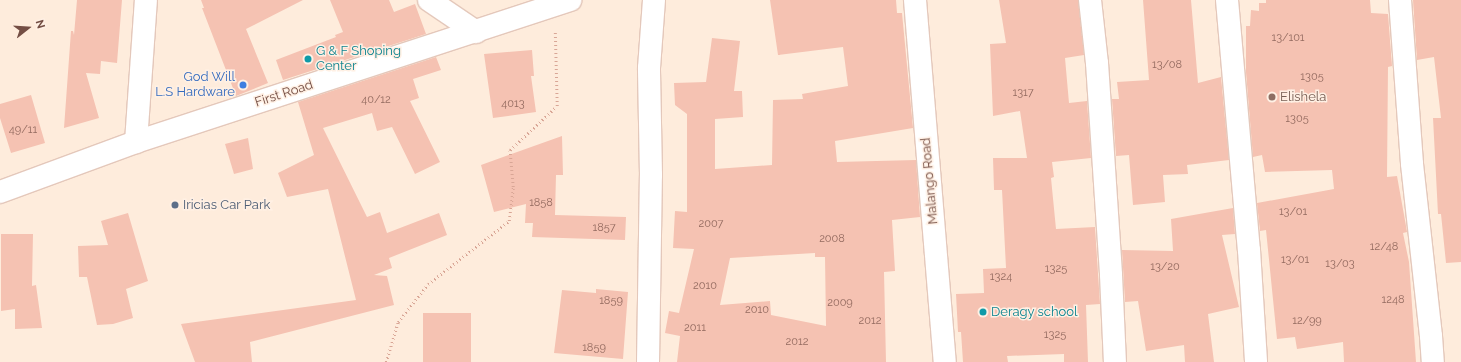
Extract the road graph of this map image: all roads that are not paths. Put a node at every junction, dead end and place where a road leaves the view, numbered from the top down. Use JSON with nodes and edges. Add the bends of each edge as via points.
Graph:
{"nodes":[{"id":1,"x":146,"y":0,"type":"edge"},
{"id":2,"x":429,"y":0,"type":"edge"},
{"id":3,"x":654,"y":0,"type":"edge"},
{"id":4,"x":915,"y":0,"type":"edge"},
{"id":5,"x":1090,"y":0,"type":"edge"},
{"id":6,"x":1227,"y":0,"type":"edge"},
{"id":7,"x":1400,"y":0,"type":"edge"},
{"id":8,"x":563,"y":2,"type":"edge"},
{"id":9,"x":476,"y":32,"type":"junction"},
{"id":10,"x":136,"y":142,"type":"junction"},
{"id":11,"x":0,"y":192,"type":"edge"},
{"id":12,"x":648,"y":362,"type":"edge"},
{"id":13,"x":945,"y":362,"type":"edge"},
{"id":14,"x":1115,"y":362,"type":"edge"},
{"id":15,"x":1256,"y":362,"type":"edge"},
{"id":16,"x":1432,"y":362,"type":"edge"}],
"edges":[{"from":1,"to":10,"type":"street"},
{"from":2,"to":9,"type":"street"},
{"from":3,"to":12,"type":"street","via":[[650,68]]},
{"from":4,"to":13,"type":"street","name":"Malango Road"},
{"from":5,"to":14,"type":"street","via":[[1097,70]]},
{"from":6,"to":15,"type":"street"},
{"from":7,"to":16,"type":"street","via":[[1412,164]]},
{"from":8,"to":9,"type":"street","name":"First Road"},
{"from":9,"to":10,"type":"street","name":"First Road"},
{"from":10,"to":11,"type":"street","name":"First Road"}]}
